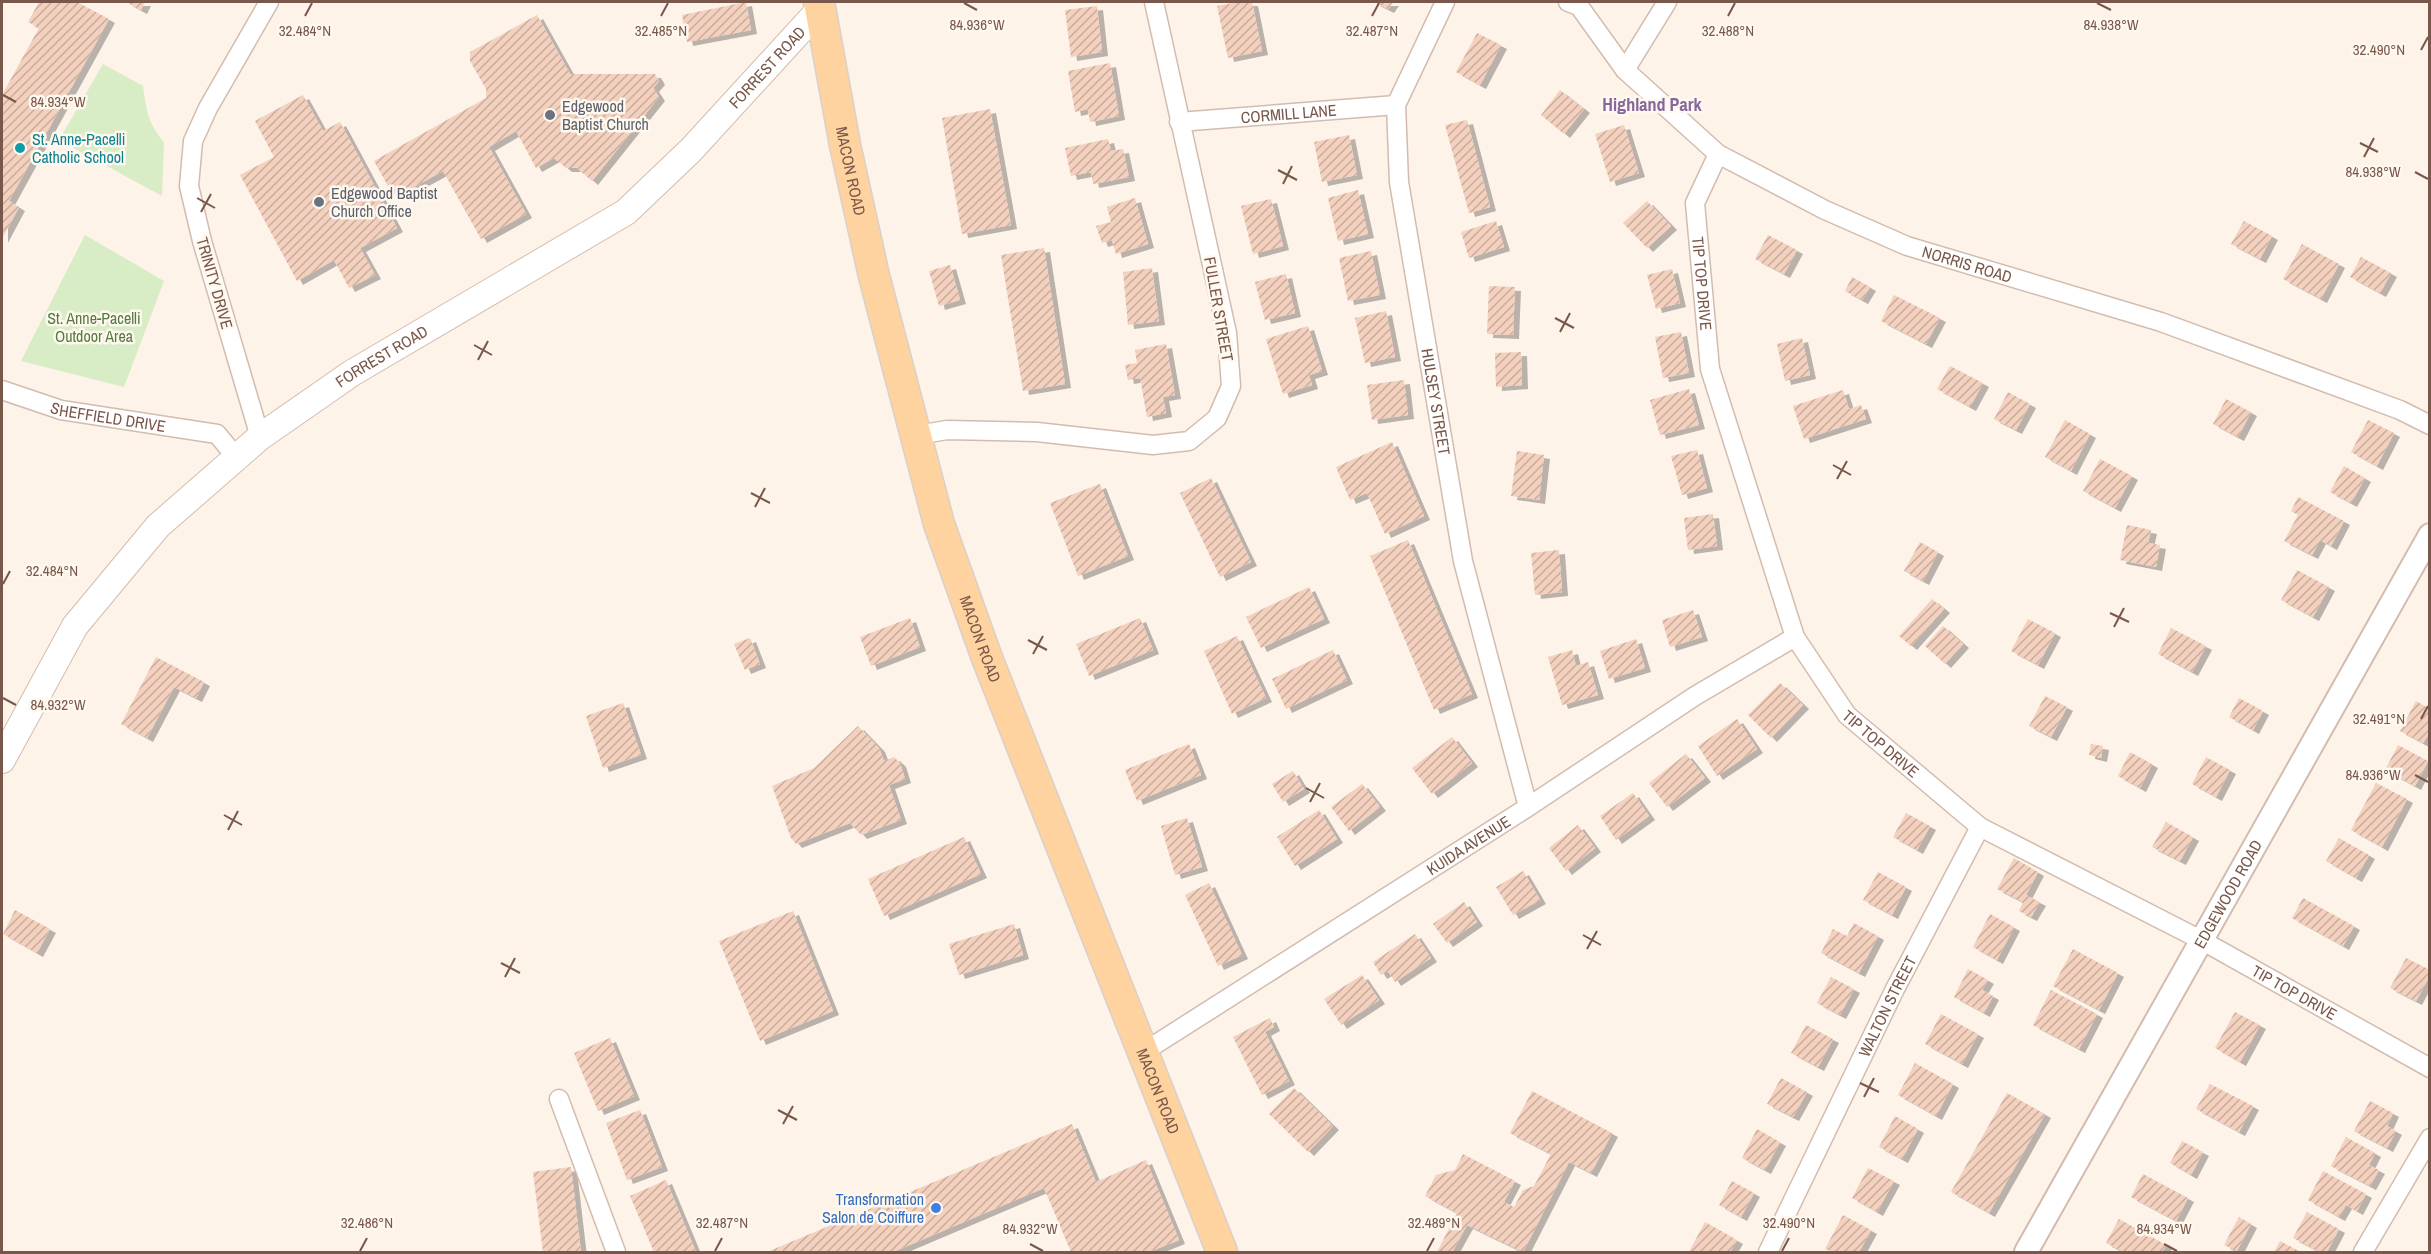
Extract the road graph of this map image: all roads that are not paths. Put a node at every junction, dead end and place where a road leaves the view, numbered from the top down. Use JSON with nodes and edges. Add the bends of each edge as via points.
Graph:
{"nodes":[{"id":1,"x":269,"y":2,"type":"edge"},
{"id":2,"x":1154,"y":2,"type":"edge"},
{"id":3,"x":1445,"y":2,"type":"edge"},
{"id":4,"x":1568,"y":2,"type":"edge"},
{"id":5,"x":1667,"y":2,"type":"edge"},
{"id":6,"x":820,"y":5,"type":"edge"},
{"id":7,"x":1625,"y":70,"type":"junction"},
{"id":8,"x":1396,"y":105,"type":"junction"},
{"id":9,"x":1179,"y":122,"type":"junction"},
{"id":10,"x":1718,"y":154,"type":"junction"},
{"id":11,"x":2,"y":390,"type":"edge"},
{"id":12,"x":2430,"y":425,"type":"edge"},
{"id":13,"x":917,"y":435,"type":"junction"},
{"id":14,"x":260,"y":437,"type":"junction"},
{"id":15,"x":236,"y":457,"type":"junction"},
{"id":16,"x":2430,"y":535,"type":"edge"},
{"id":17,"x":1795,"y":637,"type":"junction"},
{"id":18,"x":2,"y":760,"type":"edge"},
{"id":19,"x":1528,"y":807,"type":"junction"},
{"id":20,"x":1980,"y":827,"type":"junction"},
{"id":21,"x":2201,"y":940,"type":"junction"},
{"id":22,"x":1142,"y":1053,"type":"junction"},
{"id":23,"x":2430,"y":1068,"type":"edge"},
{"id":24,"x":559,"y":1099,"type":"dead end"},
{"id":25,"x":2430,"y":1138,"type":"edge"},
{"id":26,"x":616,"y":1252,"type":"edge"},
{"id":27,"x":1222,"y":1252,"type":"edge"},
{"id":28,"x":1768,"y":1252,"type":"edge"},
{"id":29,"x":2026,"y":1252,"type":"edge"},
{"id":30,"x":2363,"y":1252,"type":"edge"}],
"edges":[{"from":1,"to":14,"type":"street","name":"TRINITY DRIVE","via":[[193,141],[189,186]]},
{"from":2,"to":9,"type":"street","name":"FULLER STREET"},
{"from":3,"to":8,"type":"street","name":"HULSEY STREET"},
{"from":4,"to":7,"type":"street","name":"NORRIS ROAD","via":[[1579,6]]},
{"from":5,"to":7,"type":"street"},
{"from":6,"to":13,"type":"main road","name":"MACON ROAD","via":[[874,276]]},
{"from":6,"to":14,"type":"main road","name":"FORREST ROAD","via":[[691,150],[626,212],[352,373]]},
{"from":7,"to":10,"type":"street","name":"NORRIS ROAD"},
{"from":8,"to":9,"type":"street","name":"CORMILL LANE"},
{"from":8,"to":19,"type":"street","name":"HULSEY STREET","via":[[1399,182],[1463,561]]},
{"from":9,"to":13,"type":"street","name":"FULLER STREET","via":[[1227,333],[1231,386],[1217,418],[1189,441],[1153,445],[1029,432],[947,430]]},
{"from":10,"to":12,"type":"street","name":"NORRIS ROAD","via":[[1825,210],[1906,246],[2161,322],[2400,410]]},
{"from":10,"to":17,"type":"street","name":"TIP TOP DRIVE","via":[[1695,203],[1710,369]]},
{"from":11,"to":15,"type":"street","name":"SHEFFIELD DRIVE","via":[[61,410],[217,435]]},
{"from":13,"to":22,"type":"main road","name":"MACON ROAD","via":[[939,524],[987,658]]},
{"from":14,"to":15,"type":"main road","name":"FORREST ROAD"},
{"from":15,"to":18,"type":"main road","name":"FORREST ROAD","via":[[158,526],[75,626]]},
{"from":16,"to":21,"type":"street","name":"EDGEWOOD ROAD"},
{"from":17,"to":19,"type":"street","name":"KUIDA AVENUE","via":[[1695,696]]},
{"from":17,"to":20,"type":"street","name":"TIP TOP DRIVE","via":[[1847,715]]},
{"from":19,"to":22,"type":"street","name":"KUIDA AVENUE"},
{"from":20,"to":21,"type":"street","name":"TIP TOP DRIVE"},
{"from":20,"to":28,"type":"street","name":"WALTON STREET","via":[[1895,989]]},
{"from":21,"to":23,"type":"street","name":"TIP TOP DRIVE"},
{"from":21,"to":29,"type":"street","name":"EDGEWOOD ROAD"},
{"from":22,"to":27,"type":"main road","name":"MACON ROAD"},
{"from":24,"to":26,"type":"street"},
{"from":25,"to":30,"type":"street"}]}
